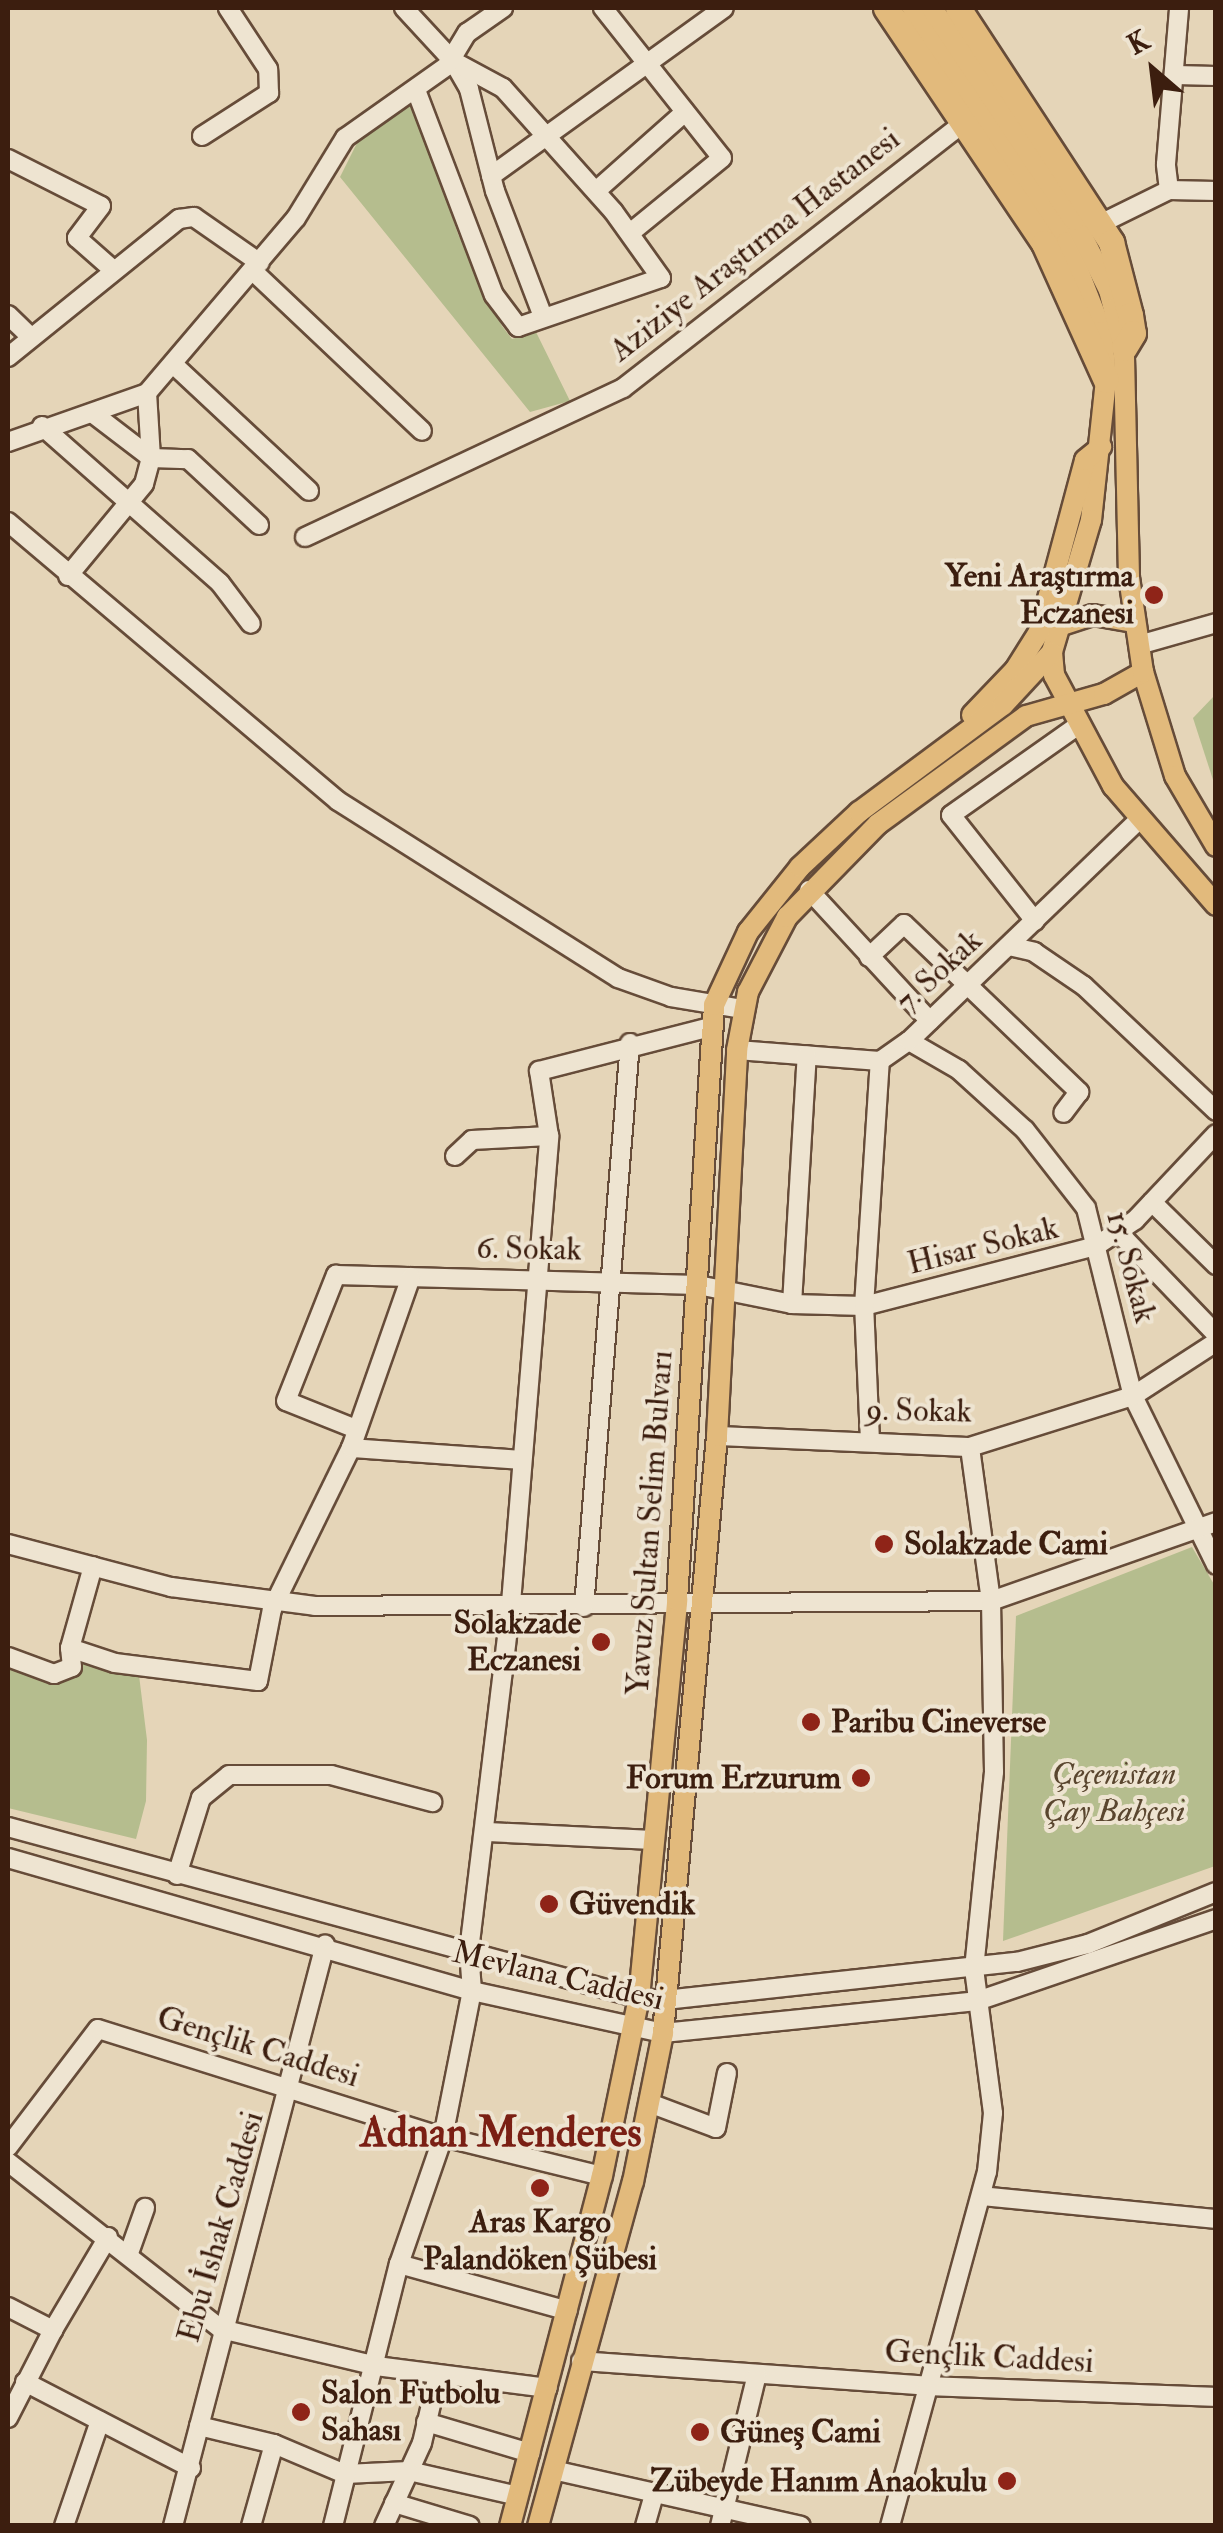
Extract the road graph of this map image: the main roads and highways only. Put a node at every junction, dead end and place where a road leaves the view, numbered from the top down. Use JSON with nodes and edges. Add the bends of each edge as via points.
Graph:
{"nodes":[{"id":1,"x":886,"y":8,"type":"edge"},
{"id":2,"x":912,"y":8,"type":"edge"},
{"id":3,"x":932,"y":8,"type":"edge"},
{"id":4,"x":958,"y":8,"type":"edge"},
{"id":5,"x":1124,"y":348,"type":"junction"},
{"id":6,"x":1106,"y":380,"type":"junction"},
{"id":7,"x":1100,"y":447,"type":"junction"},
{"id":8,"x":1134,"y":622,"type":"junction"},
{"id":9,"x":1065,"y":624,"type":"junction"},
{"id":10,"x":1052,"y":652,"type":"junction"},
{"id":11,"x":1143,"y":672,"type":"junction"},
{"id":12,"x":1065,"y":704,"type":"junction"},
{"id":13,"x":958,"y":737,"type":"junction"},
{"id":14,"x":1216,"y":846,"type":"edge"},
{"id":15,"x":1216,"y":906,"type":"edge"},
{"id":16,"x":510,"y":2526,"type":"edge"},
{"id":17,"x":538,"y":2526,"type":"edge"}],
"edges":[{"from":1,"to":6,"type":"highway","via":[[1051,256]]},
{"from":2,"to":6,"type":"main road","via":[[1079,263],[1102,332]]},
{"from":3,"to":5,"type":"main road","via":[[1089,247]]},
{"from":4,"to":5,"type":"highway","via":[[1100,224],[1119,263],[1130,314],[1133,334]]},
{"from":5,"to":8,"type":"main road"},
{"from":6,"to":7,"type":"main road"},
{"from":7,"to":9,"type":"main road","via":[[1091,520]]},
{"from":7,"to":13,"type":"main road","via":[[1085,460],[1040,632]]},
{"from":8,"to":9,"type":"main road","via":[[1093,615]]},
{"from":8,"to":11,"type":"main road"},
{"from":9,"to":10,"type":"main road"},
{"from":10,"to":12,"type":"main road"},
{"from":10,"to":13,"type":"main road","name":"Yavuz Sultan Selim Bulvarı","via":[[1028,682]]},
{"from":11,"to":12,"type":"main road","via":[[1104,694]]},
{"from":11,"to":14,"type":"main road","via":[[1175,776]]},
{"from":12,"to":15,"type":"main road","via":[[1138,822]]},
{"from":12,"to":17,"type":"main road","name":"Yavuz Sultan Selim Bulvarı","via":[[1026,716],[878,824],[809,890],[770,944],[743,1009],[720,1290],[717,1436],[663,2033],[652,2104]]},
{"from":13,"to":16,"type":"main road","name":"Yavuz Sultan Selim Bulvarı","via":[[859,812],[781,887],[734,956],[714,1006],[677,1600],[634,2031]]}]}
